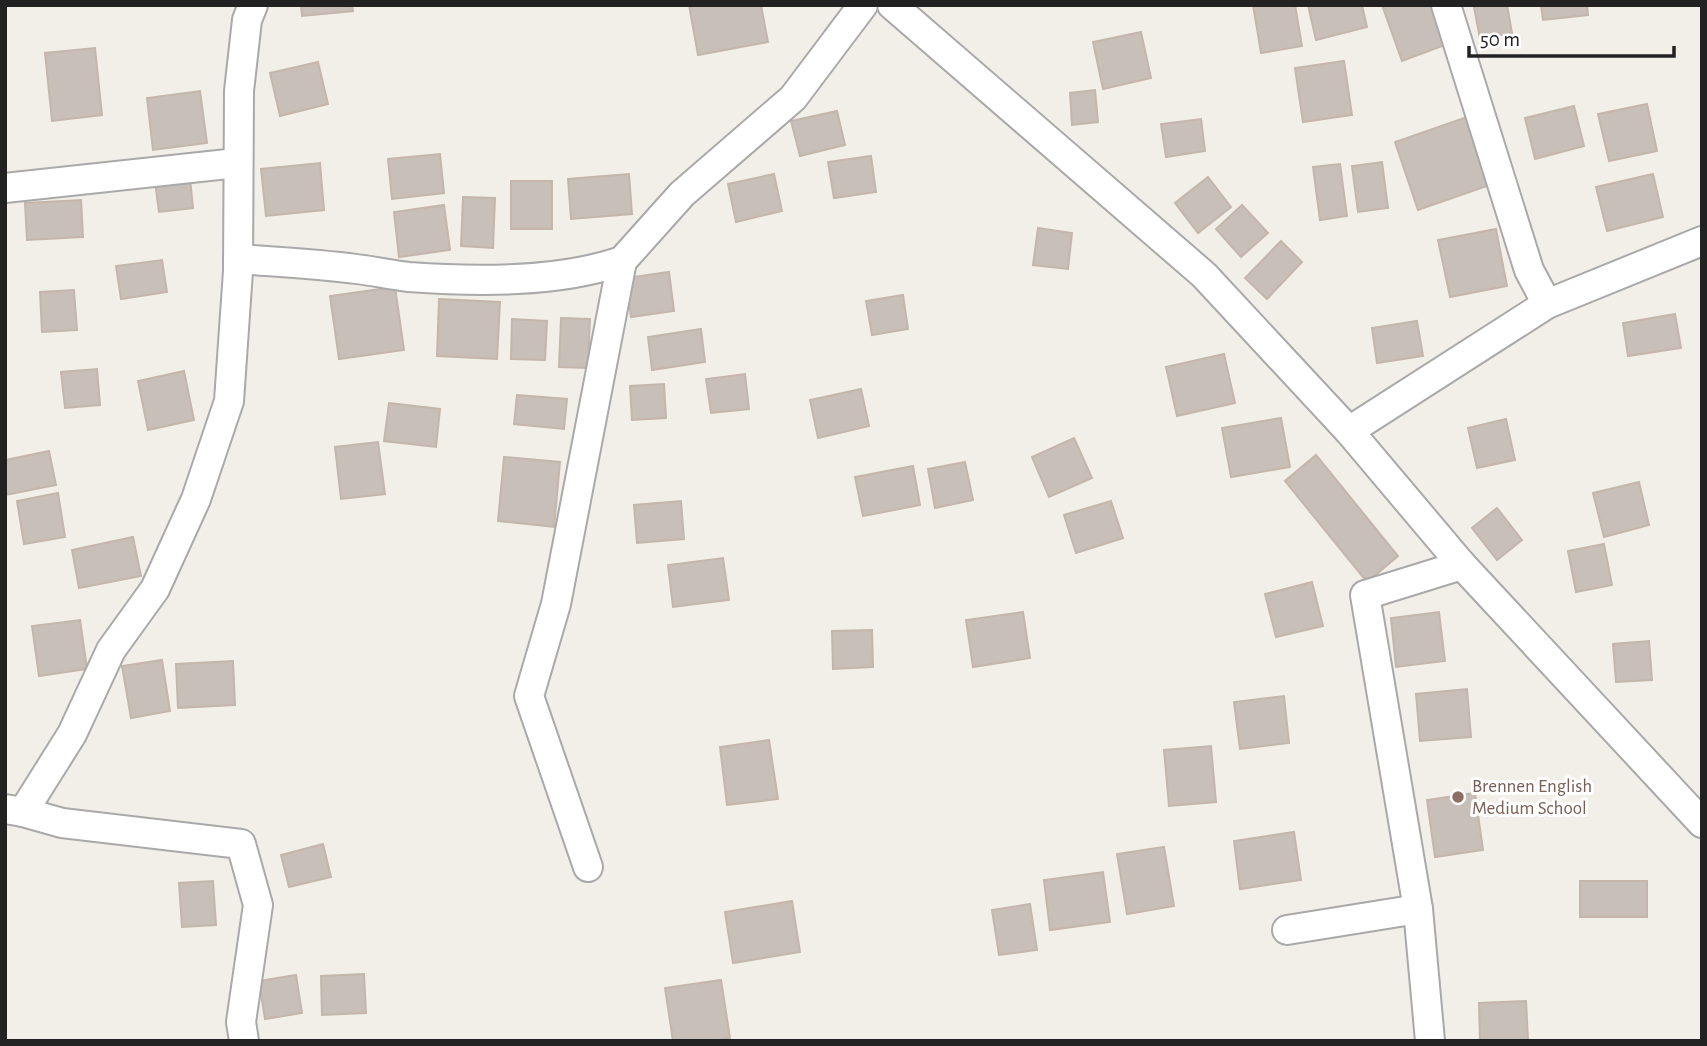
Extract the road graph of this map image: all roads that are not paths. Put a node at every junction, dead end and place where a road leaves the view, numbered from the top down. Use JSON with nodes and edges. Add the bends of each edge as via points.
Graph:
{"nodes":[{"id":1,"x":253,"y":5,"type":"edge"},
{"id":2,"x":863,"y":5,"type":"edge"},
{"id":3,"x":892,"y":5,"type":"edge"},
{"id":4,"x":1446,"y":5,"type":"edge"},
{"id":5,"x":237,"y":163,"type":"junction"},
{"id":6,"x":5,"y":188,"type":"edge"},
{"id":7,"x":1702,"y":241,"type":"edge"},
{"id":8,"x":238,"y":259,"type":"junction"},
{"id":9,"x":622,"y":261,"type":"junction"},
{"id":10,"x":1547,"y":304,"type":"junction"},
{"id":11,"x":1349,"y":431,"type":"junction"},
{"id":12,"x":1462,"y":565,"type":"junction"},
{"id":13,"x":14,"y":811,"type":"edge"},
{"id":14,"x":1702,"y":823,"type":"edge"},
{"id":15,"x":588,"y":867,"type":"dead end"},
{"id":16,"x":1418,"y":909,"type":"junction"},
{"id":17,"x":1287,"y":930,"type":"dead end"},
{"id":18,"x":244,"y":1041,"type":"edge"},
{"id":19,"x":1430,"y":1041,"type":"edge"}],
"edges":[{"from":1,"to":5,"type":"street","via":[[247,20],[239,91]]},
{"from":2,"to":9,"type":"street","via":[[793,98],[682,194]]},
{"from":3,"to":11,"type":"street","via":[[1204,275]]},
{"from":4,"to":10,"type":"street","via":[[1529,270]]},
{"from":5,"to":6,"type":"street"},
{"from":5,"to":8,"type":"street"},
{"from":7,"to":10,"type":"street"},
{"from":8,"to":9,"type":"street","via":[[408,277],[475,279],[550,276]]},
{"from":8,"to":13,"type":"street","via":[[229,401],[196,499],[155,589],[111,650],[72,734]]},
{"from":9,"to":15,"type":"street","via":[[558,592],[529,696]]},
{"from":10,"to":11,"type":"street"},
{"from":11,"to":12,"type":"street"},
{"from":12,"to":14,"type":"street"},
{"from":12,"to":16,"type":"street","via":[[1365,595]]},
{"from":13,"to":18,"type":"street","via":[[62,823],[241,844],[258,905],[241,1022]]},
{"from":16,"to":17,"type":"street"},
{"from":16,"to":19,"type":"street"}]}
